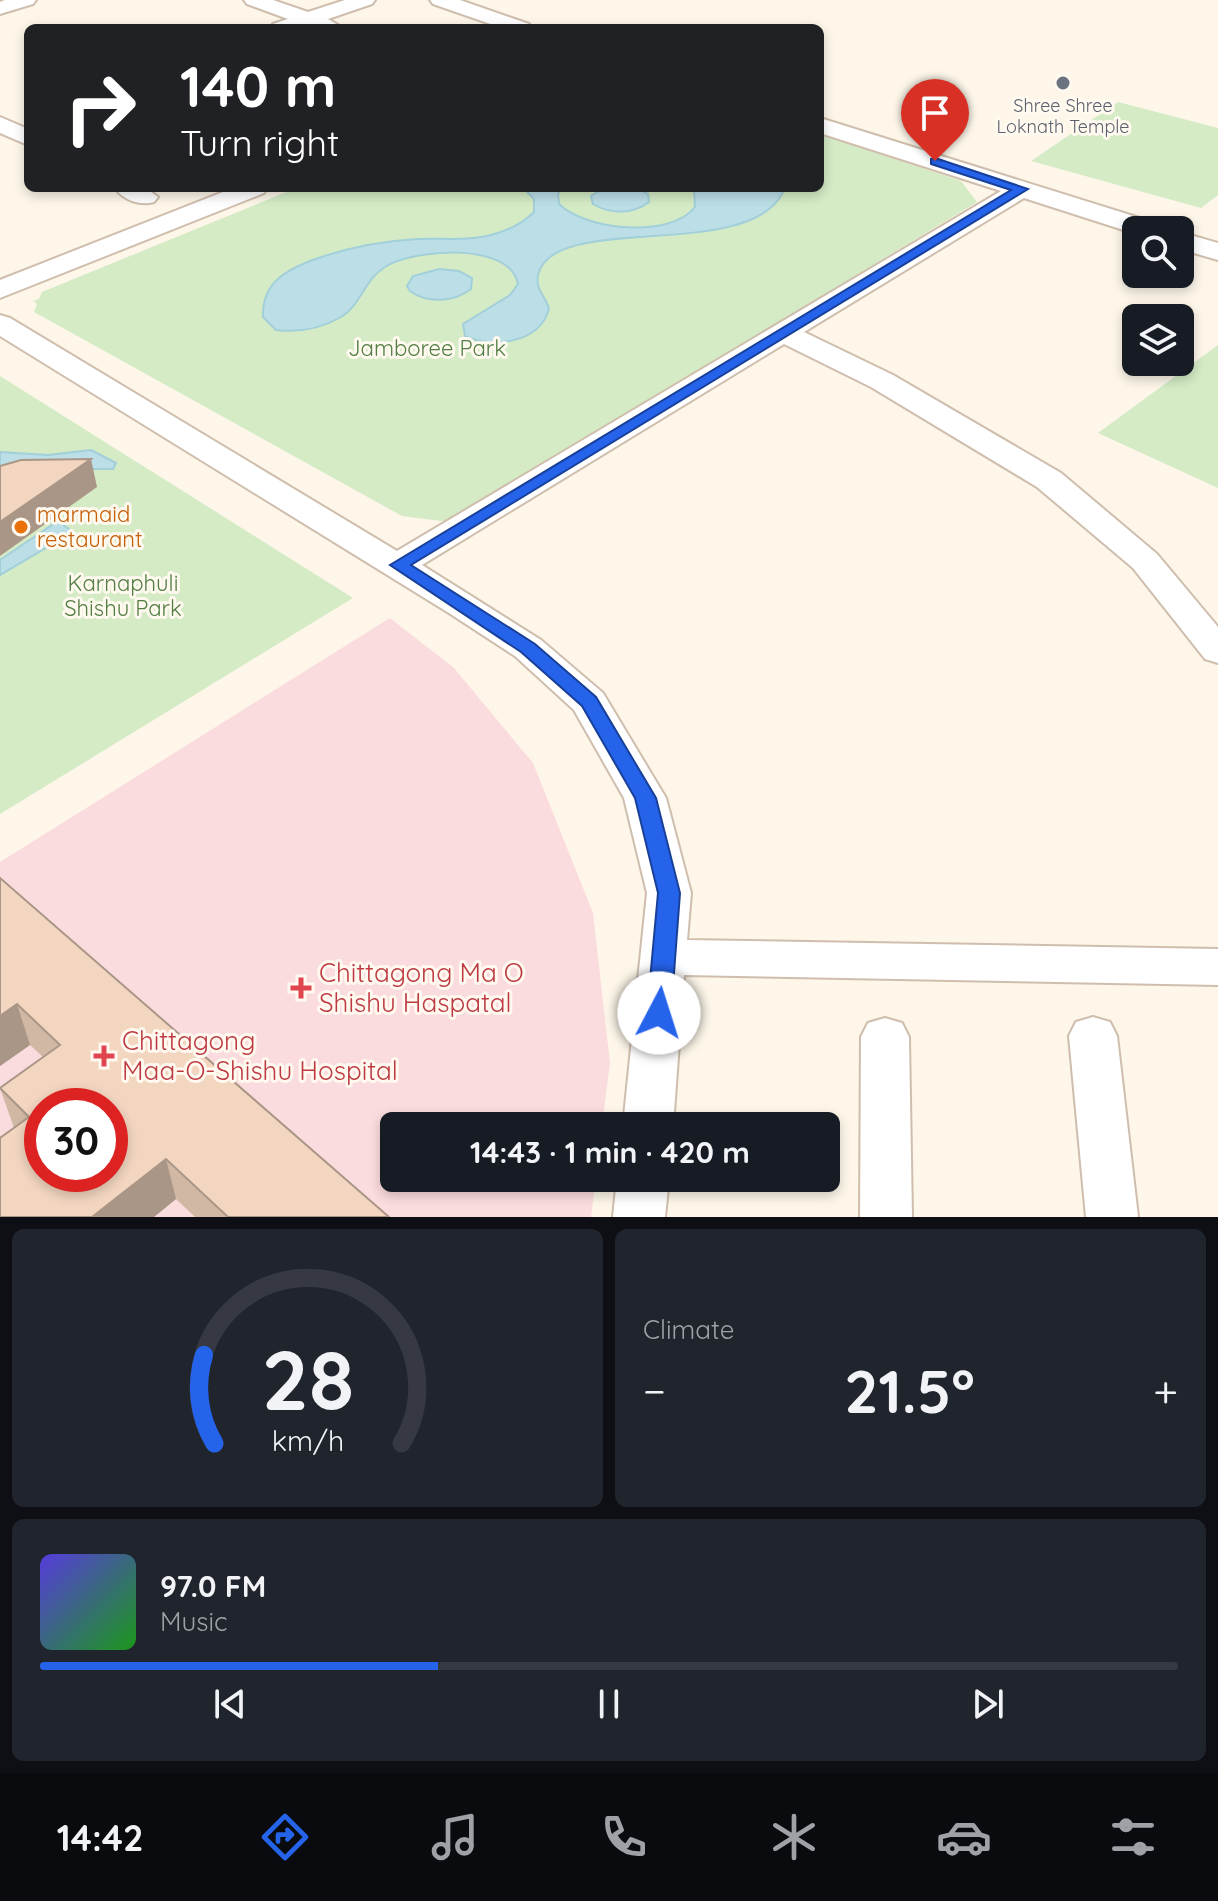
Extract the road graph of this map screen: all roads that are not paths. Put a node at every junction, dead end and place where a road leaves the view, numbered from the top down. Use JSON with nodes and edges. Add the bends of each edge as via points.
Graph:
{"nodes":[{"id":1,"x":26,"y":0,"type":"edge"},
{"id":2,"x":254,"y":0,"type":"edge"},
{"id":3,"x":365,"y":0,"type":"edge"},
{"id":4,"x":440,"y":0,"type":"edge"},
{"id":5,"x":0,"y":8,"type":"edge"},
{"id":6,"x":308,"y":19,"type":"junction"},
{"id":7,"x":292,"y":24,"type":"edge"},
{"id":8,"x":322,"y":24,"type":"edge"},
{"id":9,"x":510,"y":24,"type":"edge"},
{"id":10,"x":24,"y":114,"type":"edge"},
{"id":11,"x":0,"y":123,"type":"edge"},
{"id":12,"x":824,"y":126,"type":"edge"},
{"id":13,"x":24,"y":136,"type":"edge"},
{"id":14,"x":1021,"y":189,"type":"junction"},
{"id":15,"x":245,"y":192,"type":"edge"},
{"id":16,"x":1122,"y":221,"type":"edge"},
{"id":17,"x":1194,"y":244,"type":"edge"},
{"id":18,"x":1218,"y":252,"type":"edge"},
{"id":19,"x":0,"y":290,"type":"edge"},
{"id":20,"x":0,"y":324,"type":"edge"},
{"id":21,"x":783,"y":333,"type":"junction"},
{"id":22,"x":398,"y":565,"type":"junction"},
{"id":23,"x":1218,"y":651,"type":"edge"},
{"id":24,"x":664,"y":957,"type":"junction"},
{"id":25,"x":1218,"y":967,"type":"edge"},
{"id":26,"x":1093,"y":1036,"type":"dead end"},
{"id":27,"x":885,"y":1037,"type":"dead end"},
{"id":28,"x":649,"y":1112,"type":"edge"},
{"id":29,"x":642,"y":1192,"type":"edge"},
{"id":30,"x":639,"y":1217,"type":"edge"},
{"id":31,"x":886,"y":1217,"type":"edge"},
{"id":32,"x":1112,"y":1217,"type":"edge"}],
"edges":[{"from":1,"to":5,"type":"street"},
{"from":2,"to":6,"type":"street"},
{"from":3,"to":6,"type":"street"},
{"from":4,"to":9,"type":"street"},
{"from":6,"to":7,"type":"street"},
{"from":6,"to":8,"type":"street"},
{"from":10,"to":11,"type":"street"},
{"from":11,"to":13,"type":"street"},
{"from":12,"to":14,"type":"street"},
{"from":14,"to":16,"type":"street"},
{"from":14,"to":21,"type":"street"},
{"from":15,"to":19,"type":"street"},
{"from":17,"to":18,"type":"street"},
{"from":20,"to":22,"type":"street"},
{"from":21,"to":22,"type":"street"},
{"from":21,"to":23,"type":"street","via":[[882,381],[1049,480],[1145,561]]},
{"from":22,"to":24,"type":"street","via":[[528,648],[589,702],[645,798],[669,893]]},
{"from":24,"to":25,"type":"street"},
{"from":24,"to":28,"type":"street"},
{"from":26,"to":32,"type":"street"},
{"from":27,"to":31,"type":"street"},
{"from":29,"to":30,"type":"street"}]}
